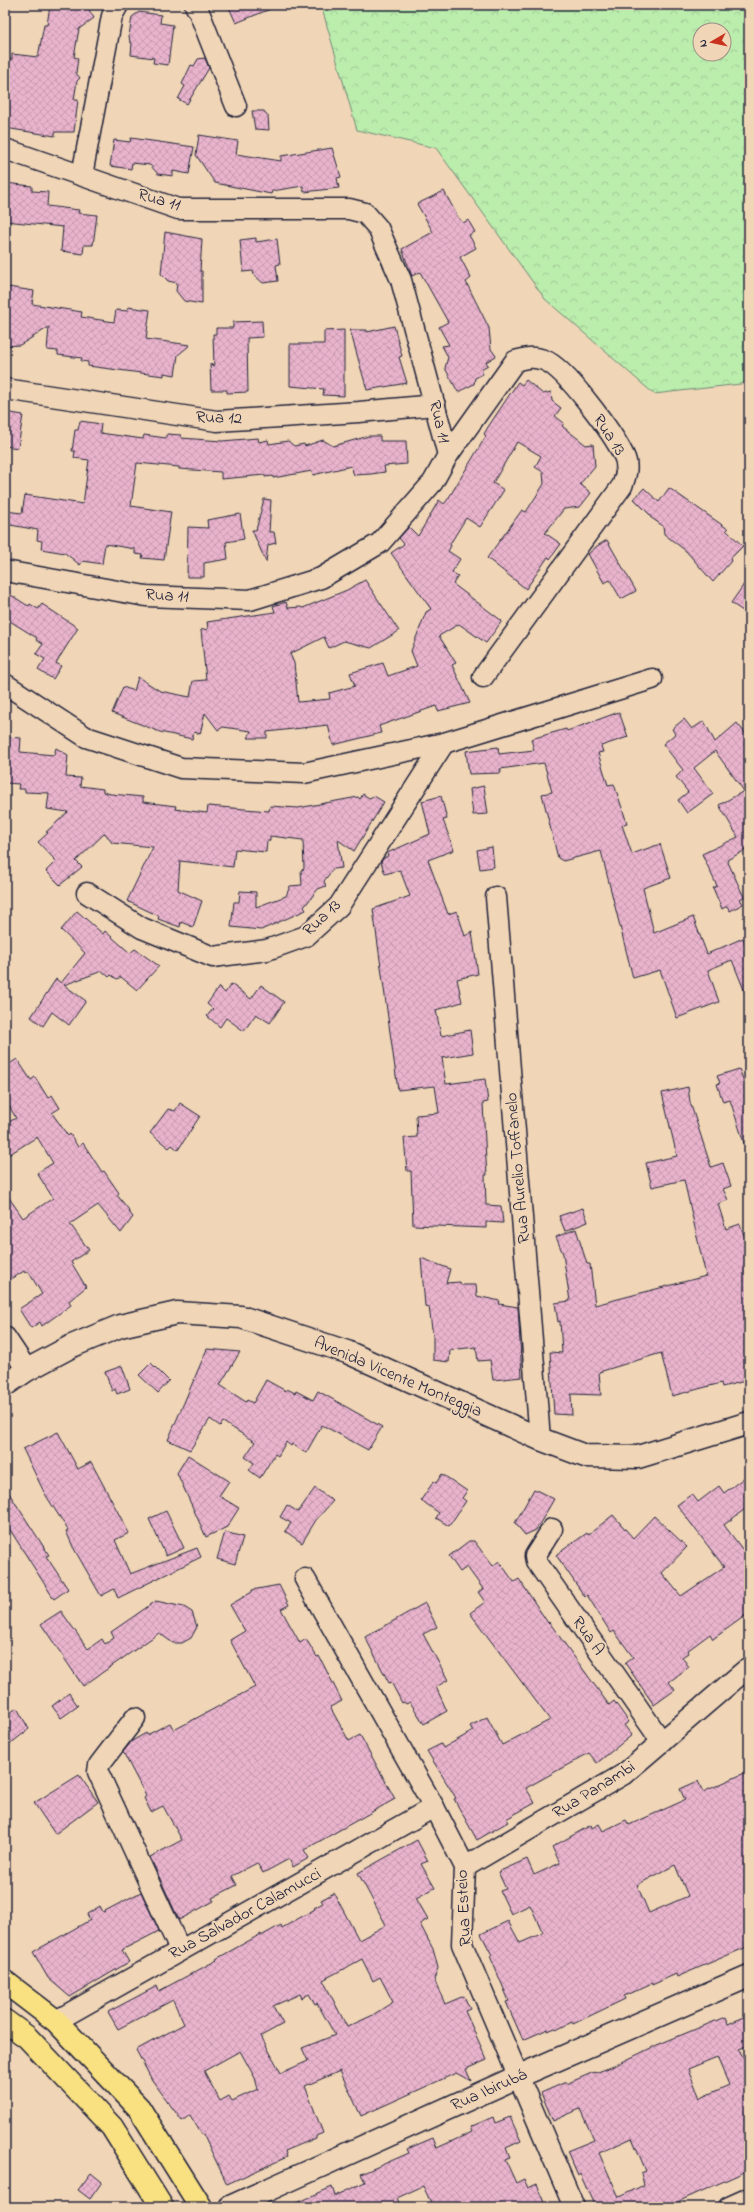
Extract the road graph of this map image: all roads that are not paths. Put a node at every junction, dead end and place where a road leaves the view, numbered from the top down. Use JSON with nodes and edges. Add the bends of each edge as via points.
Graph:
{"nodes":[{"id":1,"x":118,"y":5,"type":"edge"},
{"id":2,"x":195,"y":5,"type":"edge"},
{"id":3,"x":236,"y":106,"type":"dead end"},
{"id":4,"x":5,"y":149,"type":"edge"},
{"id":5,"x":82,"y":175,"type":"junction"},
{"id":6,"x":5,"y":389,"type":"edge"},
{"id":7,"x":435,"y":405,"type":"junction"},
{"id":8,"x":448,"y":455,"type":"junction"},
{"id":9,"x":5,"y":571,"type":"edge"},
{"id":10,"x":483,"y":677,"type":"dead end"},
{"id":11,"x":652,"y":679,"type":"dead end"},
{"id":12,"x":5,"y":684,"type":"edge"},
{"id":13,"x":444,"y":743,"type":"junction"},
{"id":14,"x":87,"y":893,"type":"dead end"},
{"id":15,"x":496,"y":897,"type":"dead end"},
{"id":16,"x":5,"y":1337,"type":"edge"},
{"id":17,"x":27,"y":1370,"type":"junction"},
{"id":18,"x":5,"y":1385,"type":"edge"},
{"id":19,"x":749,"y":1423,"type":"edge"},
{"id":20,"x":540,"y":1439,"type":"junction"},
{"id":21,"x":552,"y":1529,"type":"dead end"},
{"id":22,"x":305,"y":1579,"type":"dead end"},
{"id":23,"x":749,"y":1667,"type":"edge"},
{"id":24,"x":135,"y":1718,"type":"dead end"},
{"id":25,"x":662,"y":1742,"type":"junction"},
{"id":26,"x":434,"y":1807,"type":"junction"},
{"id":27,"x":465,"y":1868,"type":"junction"},
{"id":28,"x":180,"y":1950,"type":"junction"},
{"id":29,"x":749,"y":1976,"type":"edge"},
{"id":30,"x":5,"y":1982,"type":"edge"},
{"id":31,"x":5,"y":2021,"type":"edge"},
{"id":32,"x":56,"y":2021,"type":"junction"},
{"id":33,"x":517,"y":2077,"type":"junction"},
{"id":34,"x":749,"y":2198,"type":"edge"},
{"id":35,"x":162,"y":2207,"type":"edge"},
{"id":36,"x":201,"y":2207,"type":"edge"},
{"id":37,"x":230,"y":2207,"type":"edge"},
{"id":38,"x":574,"y":2207,"type":"edge"},
{"id":39,"x":729,"y":2207,"type":"edge"}],
"edges":[{"from":1,"to":5,"type":"street","via":[[112,16]]},
{"from":2,"to":3,"type":"street"},
{"from":4,"to":5,"type":"street","name":"Rua 11"},
{"from":5,"to":7,"type":"street","name":"Rua 11","via":[[178,209],[349,209],[365,213],[378,228],[401,280]]},
{"from":6,"to":7,"type":"street","name":"Rua 12","via":[[216,421]]},
{"from":7,"to":8,"type":"street","name":"Rua 11"},
{"from":8,"to":9,"type":"street","name":"Rua 11","via":[[433,482],[380,544],[322,578],[250,600],[146,596]]},
{"from":8,"to":10,"type":"street","name":"Rua 13","via":[[515,361],[529,357],[546,361],[578,388],[625,457],[627,473],[622,486]]},
{"from":11,"to":13,"type":"street"},
{"from":12,"to":13,"type":"street","via":[[86,737],[181,768],[304,773]]},
{"from":13,"to":14,"type":"street","name":"Rua 13","via":[[339,906],[306,936],[267,950],[213,957],[142,928]]},
{"from":15,"to":20,"type":"street","name":"Rua Aurelio Toffanelo"},
{"from":16,"to":17,"type":"street"},
{"from":17,"to":18,"type":"main road","name":"Avenida Vicente Monteggia"},
{"from":17,"to":20,"type":"main road","name":"Avenida Vicente Monteggia","via":[[72,1346],[120,1326],[177,1313],[241,1317],[347,1352]]},
{"from":19,"to":20,"type":"main road","name":"Avenida Vicente Monteggia","via":[[638,1457],[585,1456]]},
{"from":21,"to":25,"type":"street","name":"Rua A","via":[[535,1556],[536,1561]]},
{"from":22,"to":26,"type":"street","name":"Rua Esteio"},
{"from":23,"to":25,"type":"street","name":"Rua Panambi"},
{"from":24,"to":28,"type":"street","via":[[99,1765],[98,1772]]},
{"from":25,"to":27,"type":"street","name":"Rua Panambi","via":[[624,1774]]},
{"from":26,"to":27,"type":"street","name":"Rua Esteio"},
{"from":26,"to":28,"type":"street","name":"Rua Salvador Calamucci"},
{"from":27,"to":33,"type":"street","name":"Rua Esteio","via":[[462,1944]]},
{"from":28,"to":32,"type":"street","name":"Rua Salvador Calamucci"},
{"from":29,"to":33,"type":"main road","name":"Rua Ibirubá"},
{"from":30,"to":32,"type":"main road"},
{"from":31,"to":35,"type":"main road","via":[[27,2037],[112,2127]]},
{"from":32,"to":36,"type":"main road","via":[[139,2108]]},
{"from":33,"to":37,"type":"main road","name":"Rua Ibirubá"},
{"from":33,"to":38,"type":"street","name":"Rua Esteio"},
{"from":34,"to":39,"type":"street"}]}
